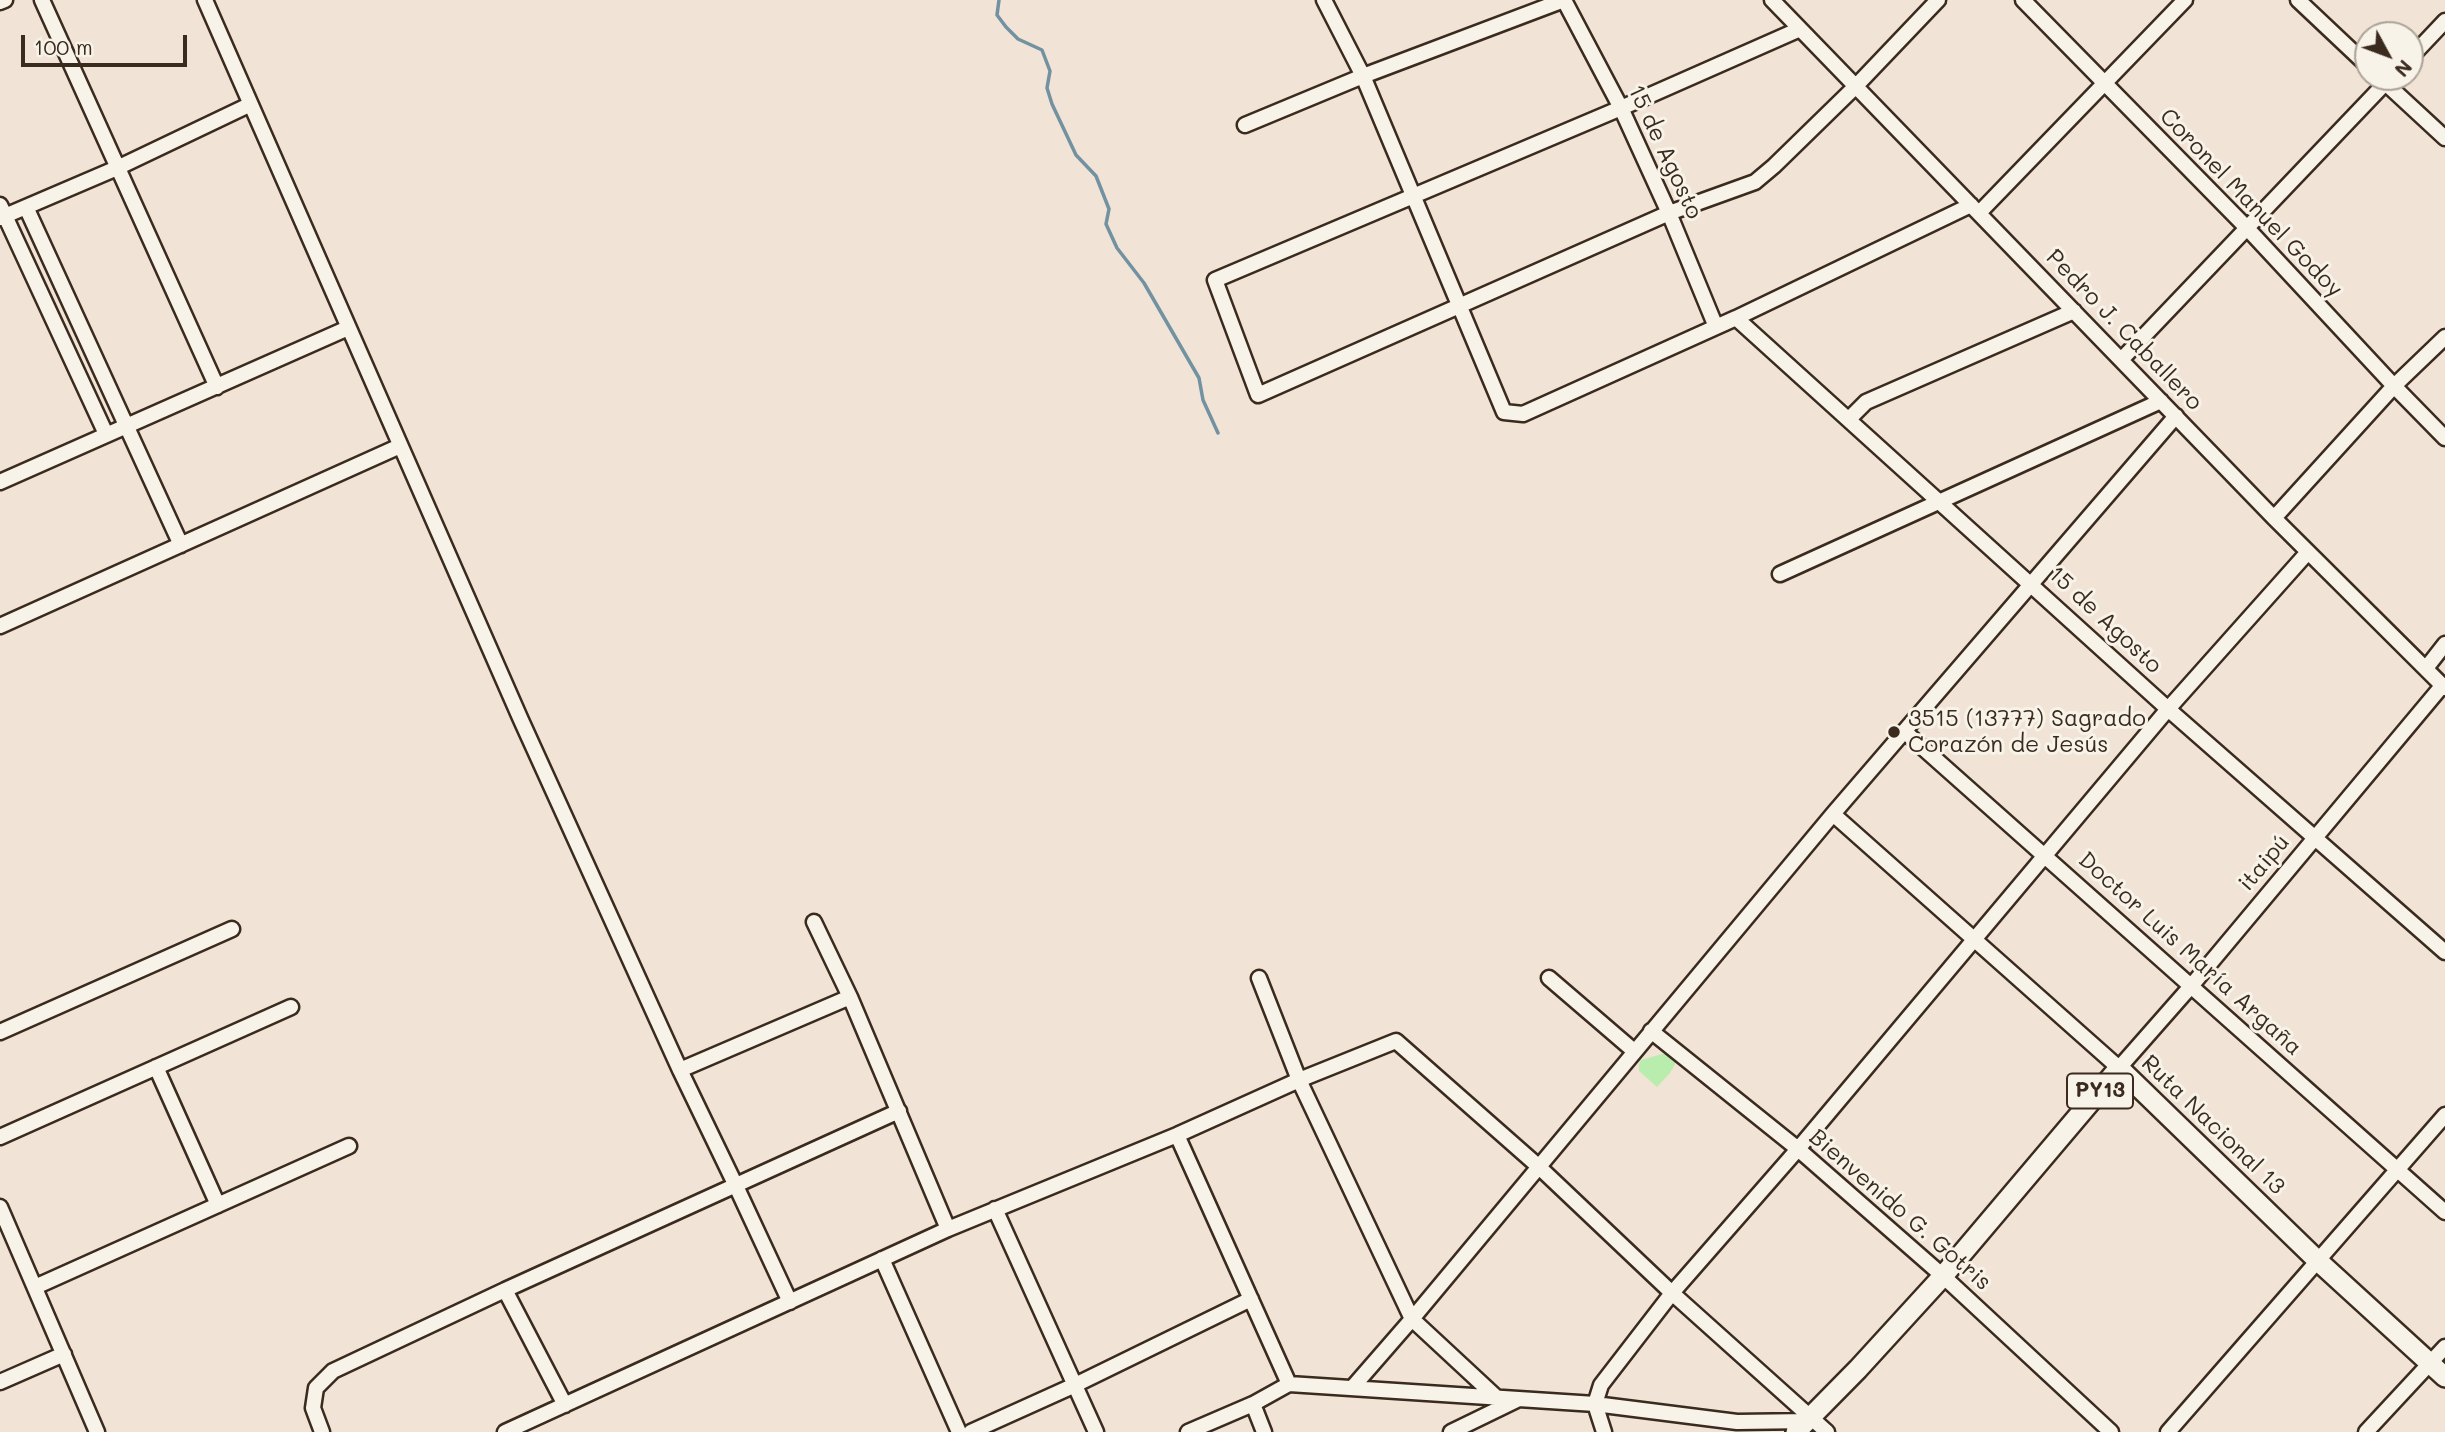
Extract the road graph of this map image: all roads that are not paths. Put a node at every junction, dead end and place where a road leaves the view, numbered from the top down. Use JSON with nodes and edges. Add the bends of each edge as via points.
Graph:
{"nodes":[{"id":1,"x":5,"y":0,"type":"edge"},
{"id":2,"x":42,"y":0,"type":"edge"},
{"id":3,"x":205,"y":0,"type":"edge"},
{"id":4,"x":1324,"y":0,"type":"edge"},
{"id":5,"x":1564,"y":0,"type":"edge"},
{"id":6,"x":1772,"y":0,"type":"edge"},
{"id":7,"x":1938,"y":0,"type":"edge"},
{"id":8,"x":2023,"y":0,"type":"edge"},
{"id":9,"x":2185,"y":0,"type":"edge"},
{"id":10,"x":2298,"y":0,"type":"edge"},
{"id":11,"x":0,"y":2,"type":"edge"},
{"id":12,"x":2445,"y":21,"type":"edge"},
{"id":13,"x":1800,"y":29,"type":"junction"},
{"id":14,"x":2424,"y":43,"type":"edge"},
{"id":15,"x":2354,"y":53,"type":"edge"},
{"id":16,"x":1363,"y":76,"type":"junction"},
{"id":17,"x":2104,"y":83,"type":"junction"},
{"id":18,"x":1856,"y":86,"type":"junction"},
{"id":19,"x":2374,"y":91,"type":"edge"},
{"id":20,"x":2397,"y":91,"type":"edge"},
{"id":21,"x":249,"y":105,"type":"junction"},
{"id":22,"x":1621,"y":108,"type":"junction"},
{"id":23,"x":1245,"y":125,"type":"dead end"},
{"id":24,"x":2445,"y":138,"type":"edge"},
{"id":25,"x":117,"y":168,"type":"junction"},
{"id":26,"x":1413,"y":196,"type":"junction"},
{"id":27,"x":26,"y":207,"type":"junction"},
{"id":28,"x":1975,"y":209,"type":"junction"},
{"id":29,"x":2,"y":213,"type":"edge"},
{"id":30,"x":1669,"y":213,"type":"junction"},
{"id":31,"x":2246,"y":228,"type":"junction"},
{"id":32,"x":1460,"y":305,"type":"junction"},
{"id":33,"x":2074,"y":311,"type":"junction"},
{"id":34,"x":1737,"y":317,"type":"junction"},
{"id":35,"x":1716,"y":327,"type":"junction"},
{"id":36,"x":348,"y":328,"type":"junction"},
{"id":37,"x":2445,"y":337,"type":"edge"},
{"id":38,"x":2121,"y":360,"type":"junction"},
{"id":39,"x":2394,"y":386,"type":"junction"},
{"id":40,"x":217,"y":387,"type":"junction"},
{"id":41,"x":2161,"y":401,"type":"junction"},
{"id":42,"x":2176,"y":416,"type":"junction"},
{"id":43,"x":1849,"y":419,"type":"junction"},
{"id":44,"x":127,"y":427,"type":"junction"},
{"id":45,"x":106,"y":434,"type":"junction"},
{"id":46,"x":2445,"y":438,"type":"edge"},
{"id":47,"x":400,"y":446,"type":"junction"},
{"id":48,"x":0,"y":482,"type":"edge"},
{"id":49,"x":1940,"y":501,"type":"junction"},
{"id":50,"x":2274,"y":518,"type":"junction"},
{"id":51,"x":181,"y":545,"type":"junction"},
{"id":52,"x":2308,"y":552,"type":"junction"},
{"id":53,"x":1780,"y":574,"type":"dead end"},
{"id":54,"x":2032,"y":584,"type":"junction"},
{"id":55,"x":0,"y":626,"type":"edge"},
{"id":56,"x":2445,"y":645,"type":"edge"},
{"id":57,"x":2427,"y":667,"type":"junction"},
{"id":58,"x":2444,"y":687,"type":"edge"},
{"id":59,"x":2168,"y":709,"type":"junction"},
{"id":60,"x":1904,"y":731,"type":"junction"},
{"id":61,"x":1832,"y":814,"type":"junction"},
{"id":62,"x":2315,"y":837,"type":"junction"},
{"id":63,"x":2044,"y":855,"type":"junction"},
{"id":64,"x":814,"y":922,"type":"dead end"},
{"id":65,"x":232,"y":929,"type":"dead end"},
{"id":66,"x":1973,"y":940,"type":"junction"},
{"id":67,"x":2445,"y":953,"type":"edge"},
{"id":68,"x":1259,"y":978,"type":"dead end"},
{"id":69,"x":1549,"y":978,"type":"dead end"},
{"id":70,"x":2192,"y":985,"type":"junction"},
{"id":71,"x":850,"y":996,"type":"junction"},
{"id":72,"x":291,"y":1007,"type":"dead end"},
{"id":73,"x":1651,"y":1031,"type":"junction"},
{"id":74,"x":0,"y":1032,"type":"edge"},
{"id":75,"x":1634,"y":1051,"type":"junction"},
{"id":76,"x":156,"y":1067,"type":"junction"},
{"id":77,"x":2119,"y":1068,"type":"junction"},
{"id":78,"x":680,"y":1070,"type":"junction"},
{"id":79,"x":1299,"y":1080,"type":"junction"},
{"id":80,"x":899,"y":1111,"type":"junction"},
{"id":81,"x":2445,"y":1115,"type":"edge"},
{"id":82,"x":1177,"y":1135,"type":"junction"},
{"id":83,"x":0,"y":1137,"type":"edge"},
{"id":84,"x":349,"y":1146,"type":"dead end"},
{"id":85,"x":1798,"y":1149,"type":"junction"},
{"id":86,"x":1538,"y":1166,"type":"junction"},
{"id":87,"x":2396,"y":1170,"type":"junction"},
{"id":88,"x":736,"y":1186,"type":"junction"},
{"id":89,"x":218,"y":1205,"type":"junction"},
{"id":90,"x":0,"y":1207,"type":"edge"},
{"id":91,"x":995,"y":1209,"type":"junction"},
{"id":92,"x":2445,"y":1212,"type":"edge"},
{"id":93,"x":948,"y":1229,"type":"junction"},
{"id":94,"x":5,"y":1233,"type":"edge"},
{"id":95,"x":882,"y":1259,"type":"junction"},
{"id":96,"x":2318,"y":1261,"type":"junction"},
{"id":97,"x":1942,"y":1276,"type":"junction"},
{"id":98,"x":35,"y":1287,"type":"junction"},
{"id":99,"x":505,"y":1290,"type":"junction"},
{"id":100,"x":1672,"y":1293,"type":"junction"},
{"id":101,"x":1251,"y":1299,"type":"junction"},
{"id":102,"x":790,"y":1302,"type":"junction"},
{"id":103,"x":1412,"y":1320,"type":"junction"},
{"id":104,"x":2445,"y":1347,"type":"edge"},
{"id":105,"x":64,"y":1354,"type":"junction"},
{"id":106,"x":2430,"y":1363,"type":"junction"},
{"id":107,"x":2445,"y":1377,"type":"edge"},
{"id":108,"x":0,"y":1382,"type":"edge"},
{"id":109,"x":1289,"y":1384,"type":"junction"},
{"id":110,"x":1074,"y":1385,"type":"junction"},
{"id":111,"x":1352,"y":1388,"type":"junction"},
{"id":112,"x":1496,"y":1397,"type":"junction"},
{"id":113,"x":1520,"y":1398,"type":"junction"},
{"id":114,"x":1252,"y":1404,"type":"junction"},
{"id":115,"x":565,"y":1405,"type":"junction"},
{"id":116,"x":1595,"y":1405,"type":"junction"},
{"id":117,"x":1806,"y":1424,"type":"edge"},
{"id":118,"x":97,"y":1432,"type":"edge"},
{"id":119,"x":322,"y":1432,"type":"edge"},
{"id":120,"x":505,"y":1432,"type":"edge"},
{"id":121,"x":959,"y":1432,"type":"edge"},
{"id":122,"x":971,"y":1432,"type":"edge"},
{"id":123,"x":1096,"y":1432,"type":"edge"},
{"id":124,"x":1188,"y":1432,"type":"edge"},
{"id":125,"x":1264,"y":1432,"type":"edge"},
{"id":126,"x":1451,"y":1432,"type":"edge"},
{"id":127,"x":1604,"y":1432,"type":"edge"},
{"id":128,"x":1827,"y":1432,"type":"edge"},
{"id":129,"x":2111,"y":1432,"type":"edge"},
{"id":130,"x":2168,"y":1432,"type":"edge"},
{"id":131,"x":2366,"y":1432,"type":"edge"}],
"edges":[{"from":1,"to":11,"type":"street"},
{"from":2,"to":25,"type":"street"},
{"from":3,"to":21,"type":"street"},
{"from":4,"to":16,"type":"street"},
{"from":5,"to":16,"type":"street"},
{"from":5,"to":22,"type":"street","name":"15 de Agosto"},
{"from":6,"to":13,"type":"street","name":"Pedro J. Caballero"},
{"from":7,"to":18,"type":"street"},
{"from":8,"to":17,"type":"street","name":"Coronel Manuel Godoy"},
{"from":9,"to":17,"type":"street"},
{"from":10,"to":15,"type":"street"},
{"from":12,"to":14,"type":"street"},
{"from":13,"to":18,"type":"street","name":"Pedro J. Caballero"},
{"from":13,"to":22,"type":"street"},
{"from":16,"to":23,"type":"street"},
{"from":16,"to":26,"type":"street"},
{"from":17,"to":28,"type":"street"},
{"from":17,"to":31,"type":"street","name":"Coronel Manuel Godoy"},
{"from":18,"to":28,"type":"street","name":"Pedro J. Caballero"},
{"from":18,"to":30,"type":"street","via":[[1755,182]]},
{"from":19,"to":31,"type":"street"},
{"from":20,"to":24,"type":"street"},
{"from":21,"to":25,"type":"street"},
{"from":21,"to":36,"type":"street"},
{"from":22,"to":26,"type":"street"},
{"from":22,"to":30,"type":"street","name":"15 de Agosto"},
{"from":25,"to":27,"type":"street"},
{"from":25,"to":40,"type":"street"},
{"from":26,"to":32,"type":"street"},
{"from":26,"to":32,"type":"street","via":[[1215,279],[1258,395]]},
{"from":27,"to":29,"type":"street"},
{"from":27,"to":44,"type":"street"},
{"from":28,"to":33,"type":"street","name":"Pedro J. Caballero"},
{"from":28,"to":34,"type":"street"},
{"from":29,"to":45,"type":"street"},
{"from":30,"to":32,"type":"street"},
{"from":30,"to":35,"type":"street","name":"15 de Agosto"},
{"from":31,"to":38,"type":"street"},
{"from":31,"to":39,"type":"street","name":"Coronel Manuel Godoy"},
{"from":32,"to":35,"type":"street","via":[[1504,412],[1523,414]]},
{"from":33,"to":38,"type":"street","name":"Pedro J. Caballero"},
{"from":33,"to":43,"type":"street","via":[[1866,402]]},
{"from":34,"to":35,"type":"street"},
{"from":34,"to":43,"type":"street","name":"15 de Agosto"},
{"from":36,"to":40,"type":"street"},
{"from":36,"to":47,"type":"street"},
{"from":37,"to":39,"type":"street"},
{"from":38,"to":41,"type":"street","name":"Pedro J. Caballero"},
{"from":39,"to":46,"type":"street","name":"Coronel Manuel Godoy"},
{"from":39,"to":50,"type":"street"},
{"from":40,"to":44,"type":"street"},
{"from":41,"to":42,"type":"street","name":"Pedro J. Caballero"},
{"from":41,"to":49,"type":"street"},
{"from":42,"to":50,"type":"street","name":"Pedro J. Caballero"},
{"from":42,"to":54,"type":"street"},
{"from":43,"to":49,"type":"street","name":"15 de Agosto"},
{"from":44,"to":45,"type":"street"},
{"from":44,"to":51,"type":"street"},
{"from":45,"to":48,"type":"street"},
{"from":47,"to":51,"type":"street"},
{"from":47,"to":78,"type":"street"},
{"from":49,"to":53,"type":"street"},
{"from":49,"to":54,"type":"street","name":"15 de Agosto"},
{"from":50,"to":52,"type":"street","name":"Pedro J. Caballero"},
{"from":51,"to":55,"type":"street"},
{"from":52,"to":57,"type":"street","name":"Pedro J. Caballero"},
{"from":52,"to":59,"type":"street"},
{"from":54,"to":59,"type":"street","name":"15 de Agosto"},
{"from":54,"to":60,"type":"street"},
{"from":56,"to":57,"type":"street"},
{"from":57,"to":58,"type":"street","name":"Pedro J. Caballero"},
{"from":58,"to":62,"type":"street","name":"itaipú"},
{"from":59,"to":62,"type":"street","name":"15 de Agosto"},
{"from":59,"to":63,"type":"street"},
{"from":60,"to":61,"type":"street"},
{"from":60,"to":63,"type":"street","name":"Doctor Luis María Argaña"},
{"from":61,"to":66,"type":"street"},
{"from":61,"to":73,"type":"street"},
{"from":62,"to":67,"type":"street","name":"15 de Agosto"},
{"from":62,"to":70,"type":"street","name":"itaipú"},
{"from":63,"to":66,"type":"street"},
{"from":63,"to":70,"type":"street","name":"Doctor Luis María Argaña"},
{"from":64,"to":71,"type":"street"},
{"from":65,"to":74,"type":"street"},
{"from":66,"to":77,"type":"street"},
{"from":66,"to":85,"type":"street"},
{"from":68,"to":79,"type":"street"},
{"from":69,"to":75,"type":"street"},
{"from":70,"to":77,"type":"street","name":"itaipú"},
{"from":70,"to":87,"type":"street","name":"Doctor Luis María Argaña"},
{"from":71,"to":78,"type":"street"},
{"from":71,"to":80,"type":"street"},
{"from":72,"to":76,"type":"street"},
{"from":73,"to":75,"type":"street"},
{"from":73,"to":85,"type":"street","name":"Bienvenido G. Gotris"},
{"from":75,"to":86,"type":"street"},
{"from":76,"to":83,"type":"street"},
{"from":76,"to":89,"type":"street"},
{"from":77,"to":96,"type":"highway","name":"Ruta Nacional 13","number":"PY13"},
{"from":77,"to":97,"type":"highway","name":"Ruta Nacional 13","number":"PY13"},
{"from":78,"to":88,"type":"street"},
{"from":79,"to":82,"type":"street"},
{"from":79,"to":86,"type":"street","via":[[1396,1041]]},
{"from":79,"to":103,"type":"street"},
{"from":80,"to":88,"type":"street"},
{"from":80,"to":93,"type":"street"},
{"from":81,"to":87,"type":"street"},
{"from":82,"to":91,"type":"street"},
{"from":82,"to":101,"type":"street"},
{"from":84,"to":89,"type":"street"},
{"from":85,"to":97,"type":"street","name":"Bienvenido G. Gotris"},
{"from":85,"to":100,"type":"street"},
{"from":86,"to":100,"type":"street"},
{"from":86,"to":103,"type":"street"},
{"from":87,"to":92,"type":"street","name":"Doctor Luis María Argaña"},
{"from":87,"to":96,"type":"street"},
{"from":88,"to":99,"type":"street"},
{"from":88,"to":102,"type":"street"},
{"from":89,"to":98,"type":"street"},
{"from":90,"to":94,"type":"street"},
{"from":91,"to":93,"type":"street"},
{"from":91,"to":110,"type":"street"},
{"from":93,"to":95,"type":"street"},
{"from":94,"to":98,"type":"street"},
{"from":95,"to":102,"type":"street"},
{"from":95,"to":121,"type":"street"},
{"from":96,"to":106,"type":"highway","name":"Ruta Nacional 13","number":"PY13"},
{"from":96,"to":130,"type":"street"},
{"from":97,"to":117,"type":"highway","name":"Ruta Nacional 13","number":"PY13"},
{"from":97,"to":129,"type":"street","name":"Bienvenido G. Gotris"},
{"from":98,"to":105,"type":"street"},
{"from":99,"to":115,"type":"street"},
{"from":99,"to":119,"type":"street","via":[[333,1371],[316,1388],[313,1408]]},
{"from":100,"to":116,"type":"street","via":[[1601,1385]]},
{"from":100,"to":117,"type":"street"},
{"from":101,"to":109,"type":"street"},
{"from":101,"to":110,"type":"street"},
{"from":102,"to":115,"type":"street"},
{"from":103,"to":111,"type":"street"},
{"from":103,"to":112,"type":"street"},
{"from":104,"to":106,"type":"street"},
{"from":105,"to":108,"type":"street"},
{"from":105,"to":118,"type":"street"},
{"from":106,"to":107,"type":"highway","name":"Ruta Nacional 13","number":"PY13"},
{"from":106,"to":131,"type":"street"},
{"from":109,"to":111,"type":"street"},
{"from":109,"to":114,"type":"street"},
{"from":110,"to":122,"type":"street"},
{"from":110,"to":123,"type":"street"},
{"from":111,"to":112,"type":"street"},
{"from":112,"to":113,"type":"street"},
{"from":113,"to":116,"type":"street"},
{"from":113,"to":126,"type":"street"},
{"from":114,"to":124,"type":"street"},
{"from":114,"to":125,"type":"street"},
{"from":115,"to":120,"type":"street"},
{"from":116,"to":117,"type":"street","via":[[1737,1422]]},
{"from":116,"to":127,"type":"street"},
{"from":117,"to":128,"type":"street"}]}
